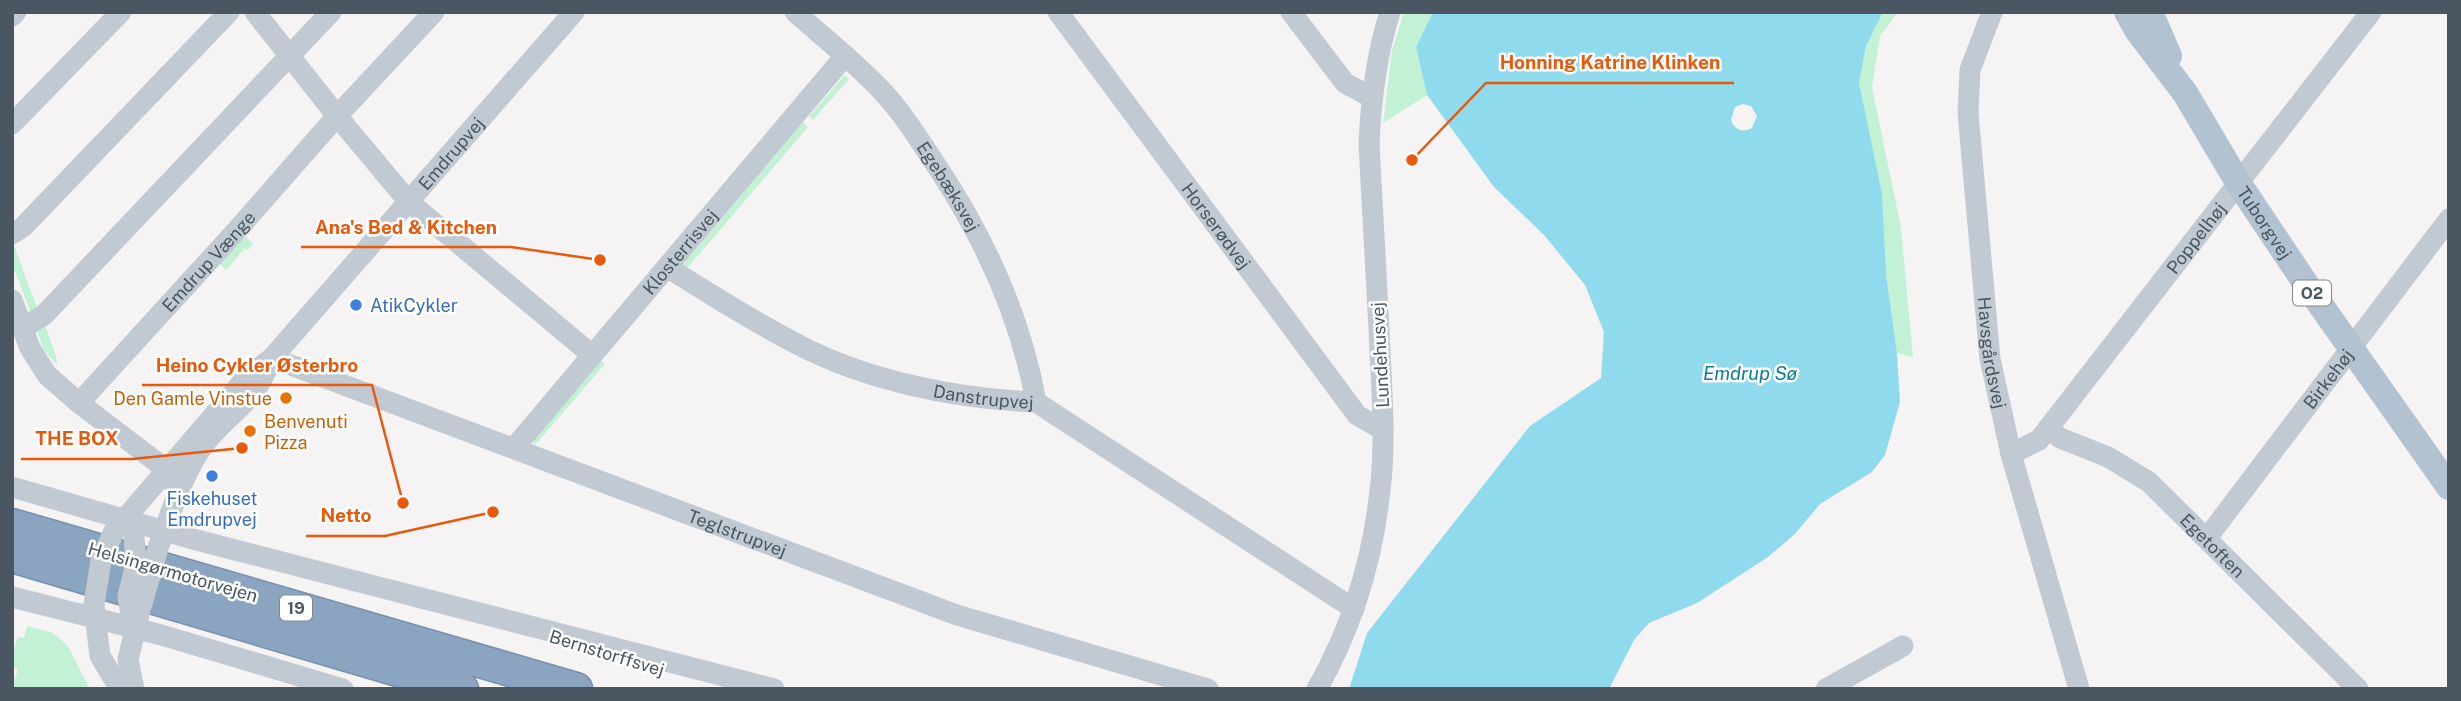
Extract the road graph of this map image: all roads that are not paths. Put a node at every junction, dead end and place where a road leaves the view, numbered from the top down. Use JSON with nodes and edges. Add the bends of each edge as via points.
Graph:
{"nodes":[{"id":1,"x":121,"y":12,"type":"edge"},
{"id":2,"x":229,"y":12,"type":"edge"},
{"id":3,"x":255,"y":12,"type":"edge"},
{"id":4,"x":331,"y":12,"type":"edge"},
{"id":5,"x":434,"y":12,"type":"edge"},
{"id":6,"x":574,"y":12,"type":"edge"},
{"id":7,"x":795,"y":12,"type":"edge"},
{"id":8,"x":1058,"y":12,"type":"edge"},
{"id":9,"x":1291,"y":12,"type":"edge"},
{"id":10,"x":1390,"y":12,"type":"edge"},
{"id":11,"x":1992,"y":12,"type":"edge"},
{"id":12,"x":2127,"y":12,"type":"edge"},
{"id":13,"x":2150,"y":12,"type":"edge"},
{"id":14,"x":2371,"y":12,"type":"edge"},
{"id":15,"x":289,"y":56,"type":"junction"},
{"id":16,"x":845,"y":56,"type":"junction"},
{"id":17,"x":2185,"y":93,"type":"junction"},
{"id":18,"x":1371,"y":97,"type":"junction"},
{"id":19,"x":337,"y":117,"type":"junction"},
{"id":20,"x":12,"y":124,"type":"edge"},
{"id":21,"x":2239,"y":184,"type":"junction"},
{"id":22,"x":409,"y":202,"type":"junction"},
{"id":23,"x":2449,"y":219,"type":"edge"},
{"id":24,"x":12,"y":234,"type":"edge"},
{"id":25,"x":667,"y":267,"type":"junction"},
{"id":26,"x":12,"y":300,"type":"edge"},
{"id":27,"x":23,"y":328,"type":"junction"},
{"id":28,"x":2352,"y":347,"type":"junction"},
{"id":29,"x":592,"y":355,"type":"junction"},
{"id":30,"x":272,"y":358,"type":"junction"},
{"id":31,"x":1036,"y":402,"type":"junction"},
{"id":32,"x":79,"y":403,"type":"junction"},
{"id":33,"x":2048,"y":428,"type":"junction"},
{"id":34,"x":1383,"y":430,"type":"junction"},
{"id":35,"x":514,"y":448,"type":"junction"},
{"id":36,"x":2011,"y":454,"type":"junction"},
{"id":37,"x":167,"y":470,"type":"junction"},
{"id":38,"x":12,"y":487,"type":"edge"},
{"id":39,"x":2449,"y":487,"type":"edge"},
{"id":40,"x":179,"y":494,"type":"junction"},
{"id":41,"x":123,"y":529,"type":"junction"},
{"id":42,"x":13,"y":533,"type":"edge"},
{"id":43,"x":162,"y":538,"type":"junction"},
{"id":44,"x":2207,"y":538,"type":"junction"},
{"id":45,"x":12,"y":597,"type":"edge"},
{"id":46,"x":1354,"y":609,"type":"junction"},
{"id":47,"x":94,"y":611,"type":"junction"},
{"id":48,"x":488,"y":616,"type":"junction"},
{"id":49,"x":134,"y":619,"type":"junction"},
{"id":50,"x":1903,"y":646,"type":"dead end"},
{"id":51,"x":365,"y":660,"type":"junction"},
{"id":52,"x":120,"y":689,"type":"edge"},
{"id":53,"x":134,"y":689,"type":"edge"},
{"id":54,"x":343,"y":689,"type":"edge"},
{"id":55,"x":432,"y":689,"type":"edge"},
{"id":56,"x":462,"y":689,"type":"edge"},
{"id":57,"x":576,"y":689,"type":"edge"},
{"id":58,"x":725,"y":689,"type":"edge"},
{"id":59,"x":774,"y":689,"type":"edge"},
{"id":60,"x":1208,"y":689,"type":"edge"},
{"id":61,"x":1317,"y":689,"type":"edge"},
{"id":62,"x":1826,"y":689,"type":"edge"},
{"id":63,"x":2079,"y":689,"type":"edge"},
{"id":64,"x":2358,"y":689,"type":"edge"}],
"edges":[{"from":1,"to":20,"type":"street"},
{"from":2,"to":24,"type":"street"},
{"from":3,"to":15,"type":"street"},
{"from":4,"to":15,"type":"street"},
{"from":5,"to":19,"type":"street","name":"Emdrup Vænge"},
{"from":6,"to":22,"type":"street","name":"Emdrupvej"},
{"from":7,"to":16,"type":"street","name":"Egebæksvej"},
{"from":8,"to":34,"type":"street","name":"Horserødvej","via":[[1357,415]]},
{"from":9,"to":18,"type":"street","via":[[1345,83]]},
{"from":10,"to":18,"type":"street","name":"Lundehusvej"},
{"from":11,"to":36,"type":"street","name":"Havsgårdsvej","via":[[1970,69],[1968,113],[1990,359]]},
{"from":12,"to":17,"type":"main road","name":"Tuborgvej","number":"O2"},
{"from":13,"to":17,"type":"main road","name":"Tuborgvej","number":"O2"},
{"from":14,"to":21,"type":"street","name":"Poppelhøj"},
{"from":15,"to":19,"type":"street"},
{"from":15,"to":27,"type":"street","via":[[44,315]]},
{"from":16,"to":25,"type":"street","name":"Klosterrisvej"},
{"from":16,"to":31,"type":"street","name":"Egebæksvej","via":[[884,92],[956,194],[985,246],[1012,307]]},
{"from":17,"to":21,"type":"main road","name":"Tuborgvej","number":"O2"},
{"from":18,"to":34,"type":"street","name":"Lundehusvej","via":[[1369,144]]},
{"from":19,"to":22,"type":"street"},
{"from":19,"to":32,"type":"street","name":"Emdrup Vænge"},
{"from":21,"to":28,"type":"main road","name":"Tuborgvej","number":"O2"},
{"from":21,"to":33,"type":"street","name":"Poppelhøj"},
{"from":22,"to":29,"type":"street"},
{"from":22,"to":30,"type":"street","name":"Emdrupvej"},
{"from":23,"to":28,"type":"street","name":"Birkehøj"},
{"from":25,"to":29,"type":"street","name":"Klosterrisvej"},
{"from":25,"to":31,"type":"street","name":"Danstrupvej","via":[[799,345],[873,375],[996,401]]},
{"from":26,"to":27,"type":"street"},
{"from":27,"to":32,"type":"street","via":[[47,375]]},
{"from":28,"to":39,"type":"main road","name":"Tuborgvej","number":"O2"},
{"from":28,"to":44,"type":"street","name":"Birkehøj"},
{"from":29,"to":35,"type":"street","name":"Klosterrisvej"},
{"from":30,"to":35,"type":"street","name":"Teglstrupvej"},
{"from":30,"to":37,"type":"street","name":"Emdrupvej","via":[[247,377]]},
{"from":30,"to":40,"type":"street","name":"Emdrupvej","via":[[258,386],[203,446]]},
{"from":31,"to":46,"type":"street","name":"Danstrupvej"},
{"from":32,"to":37,"type":"street"},
{"from":33,"to":36,"type":"street","name":"Poppelhøj","via":[[2032,444]]},
{"from":33,"to":44,"type":"street","name":"Egetoften","via":[[2060,439],[2129,468]]},
{"from":34,"to":46,"type":"street","name":"Lundehusvej","via":[[1380,498]]},
{"from":35,"to":60,"type":"street","name":"Teglstrupvej","via":[[957,615]]},
{"from":36,"to":63,"type":"street","name":"Havsgårdsvej"},
{"from":37,"to":40,"type":"street"},
{"from":37,"to":41,"type":"street","name":"Emdrupvej"},
{"from":38,"to":41,"type":"street"},
{"from":40,"to":43,"type":"street","name":"Emdrupvej"},
{"from":41,"to":43,"type":"street"},
{"from":41,"to":47,"type":"street","name":"Emdrupvej","bridge":true,"via":[[101,561]]},
{"from":41,"to":49,"type":"street","bridge":true,"via":[[136,564],[128,596]]},
{"from":42,"to":51,"type":"highway","name":"Helsingørmotorvejen","number":"19"},
{"from":42,"to":57,"type":"highway","name":"Helsingørmotorvejen","number":"19"},
{"from":43,"to":48,"type":"street"},
{"from":43,"to":49,"type":"street","name":"Emdrupvej","bridge":true},
{"from":44,"to":64,"type":"street","name":"Egetoften"},
{"from":45,"to":47,"type":"street"},
{"from":46,"to":61,"type":"street","name":"Lundehusvej"},
{"from":47,"to":49,"type":"street"},
{"from":47,"to":52,"type":"street","name":"Emdrupvej","via":[[100,656]]},
{"from":48,"to":58,"type":"street","name":"Bernstorffsvej"},
{"from":48,"to":59,"type":"street"},
{"from":49,"to":53,"type":"street","via":[[128,660]]},
{"from":49,"to":54,"type":"street"},
{"from":50,"to":62,"type":"street"},
{"from":51,"to":55,"type":"highway"},
{"from":51,"to":56,"type":"highway","name":"Helsingørmotorvejen","number":"19"}]}
